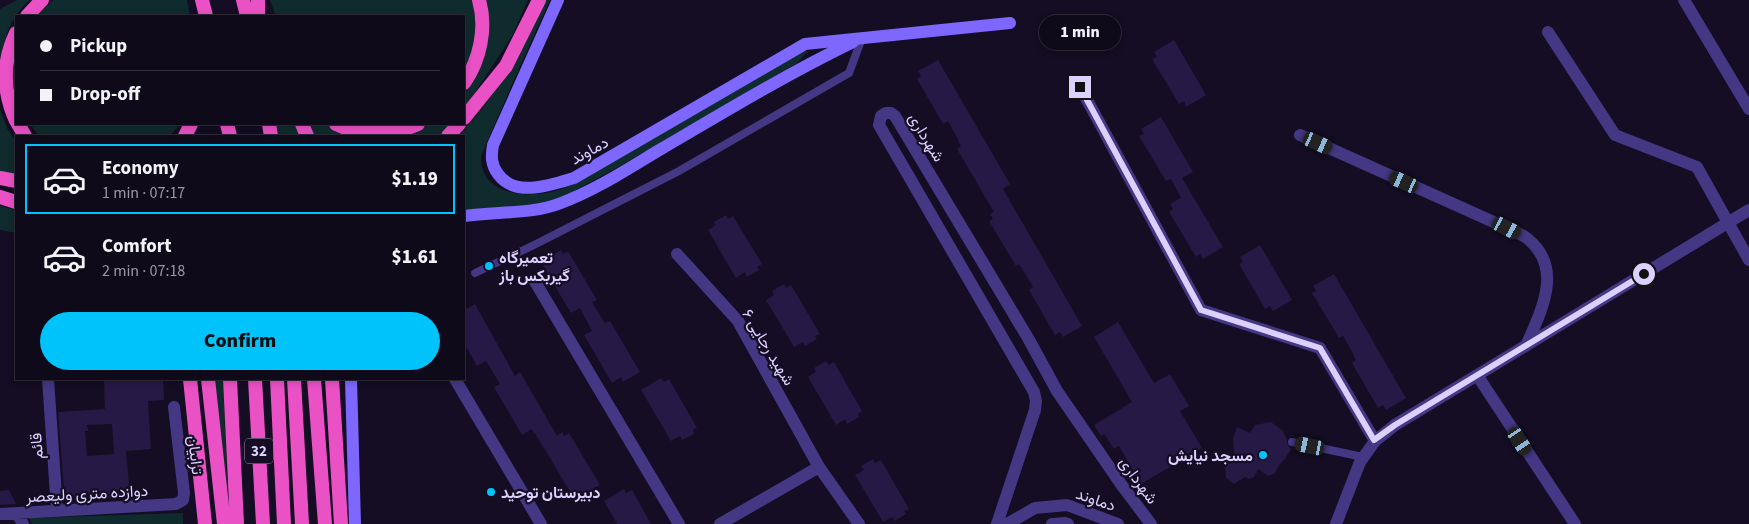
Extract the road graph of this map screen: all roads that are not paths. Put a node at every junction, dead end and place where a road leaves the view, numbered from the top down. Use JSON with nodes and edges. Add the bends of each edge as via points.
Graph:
{"nodes":[{"id":1,"x":42,"y":0,"type":"edge"},
{"id":2,"x":197,"y":0,"type":"edge"},
{"id":3,"x":202,"y":0,"type":"edge"},
{"id":4,"x":243,"y":0,"type":"edge"},
{"id":5,"x":252,"y":0,"type":"edge"},
{"id":6,"x":258,"y":0,"type":"edge"},
{"id":7,"x":479,"y":0,"type":"edge"},
{"id":8,"x":539,"y":0,"type":"edge"},
{"id":9,"x":558,"y":0,"type":"edge"},
{"id":10,"x":1684,"y":0,"type":"edge"},
{"id":11,"x":28,"y":15,"type":"edge"},
{"id":12,"x":197,"y":15,"type":"edge"},
{"id":13,"x":206,"y":15,"type":"edge"},
{"id":14,"x":248,"y":15,"type":"edge"},
{"id":15,"x":260,"y":15,"type":"edge"},
{"id":16,"x":260,"y":15,"type":"edge"},
{"id":17,"x":1010,"y":23,"type":"dead end"},
{"id":18,"x":1548,"y":32,"type":"dead end"},
{"id":19,"x":15,"y":36,"type":"edge"},
{"id":20,"x":862,"y":38,"type":"junction"},
{"id":21,"x":465,"y":81,"type":"edge"},
{"id":22,"x":1080,"y":87,"type":"dead end"},
{"id":23,"x":1749,"y":109,"type":"edge"},
{"id":24,"x":465,"y":117,"type":"edge"},
{"id":25,"x":15,"y":118,"type":"edge"},
{"id":26,"x":339,"y":125,"type":"edge"},
{"id":27,"x":415,"y":125,"type":"edge"},
{"id":28,"x":458,"y":125,"type":"edge"},
{"id":29,"x":450,"y":135,"type":"edge"},
{"id":30,"x":1300,"y":135,"type":"dead end"},
{"id":31,"x":0,"y":178,"type":"edge"},
{"id":32,"x":15,"y":181,"type":"edge"},
{"id":33,"x":0,"y":197,"type":"edge"},
{"id":34,"x":15,"y":202,"type":"edge"},
{"id":35,"x":1749,"y":210,"type":"edge"},
{"id":36,"x":465,"y":216,"type":"edge"},
{"id":37,"x":1728,"y":222,"type":"junction"},
{"id":38,"x":676,"y":254,"type":"dead end"},
{"id":39,"x":1749,"y":260,"type":"edge"},
{"id":40,"x":475,"y":273,"type":"dead end"},
{"id":41,"x":534,"y":280,"type":"dead end"},
{"id":42,"x":1028,"y":338,"type":"junction"},
{"id":43,"x":1526,"y":346,"type":"junction"},
{"id":44,"x":1010,"y":348,"type":"junction"},
{"id":45,"x":1476,"y":375,"type":"junction"},
{"id":46,"x":48,"y":380,"type":"edge"},
{"id":47,"x":190,"y":380,"type":"edge"},
{"id":48,"x":208,"y":380,"type":"edge"},
{"id":49,"x":230,"y":380,"type":"edge"},
{"id":50,"x":255,"y":380,"type":"edge"},
{"id":51,"x":277,"y":380,"type":"edge"},
{"id":52,"x":294,"y":380,"type":"edge"},
{"id":53,"x":314,"y":380,"type":"edge"},
{"id":54,"x":332,"y":380,"type":"edge"},
{"id":55,"x":350,"y":380,"type":"edge"},
{"id":56,"x":456,"y":380,"type":"edge"},
{"id":57,"x":1057,"y":390,"type":"junction"},
{"id":58,"x":1036,"y":401,"type":"junction"},
{"id":59,"x":174,"y":407,"type":"dead end"},
{"id":60,"x":1374,"y":440,"type":"junction"},
{"id":61,"x":1292,"y":442,"type":"dead end"},
{"id":62,"x":1363,"y":457,"type":"junction"},
{"id":63,"x":819,"y":467,"type":"junction"},
{"id":64,"x":176,"y":504,"type":"joint"},
{"id":65,"x":57,"y":510,"type":"junction"},
{"id":66,"x":0,"y":514,"type":"edge"},
{"id":67,"x":20,"y":518,"type":"edge"},
{"id":68,"x":205,"y":524,"type":"edge"},
{"id":69,"x":224,"y":524,"type":"edge"},
{"id":70,"x":237,"y":524,"type":"edge"},
{"id":71,"x":263,"y":524,"type":"edge"},
{"id":72,"x":284,"y":524,"type":"edge"},
{"id":73,"x":302,"y":524,"type":"edge"},
{"id":74,"x":324,"y":524,"type":"edge"},
{"id":75,"x":341,"y":524,"type":"edge"},
{"id":76,"x":355,"y":524,"type":"edge"},
{"id":77,"x":541,"y":524,"type":"edge"},
{"id":78,"x":679,"y":524,"type":"edge"},
{"id":79,"x":720,"y":524,"type":"edge"},
{"id":80,"x":859,"y":524,"type":"edge"},
{"id":81,"x":996,"y":524,"type":"edge"},
{"id":82,"x":1007,"y":524,"type":"edge"},
{"id":83,"x":1052,"y":524,"type":"edge"},
{"id":84,"x":1068,"y":524,"type":"edge"},
{"id":85,"x":1118,"y":524,"type":"edge"},
{"id":86,"x":1151,"y":524,"type":"edge"},
{"id":87,"x":1336,"y":524,"type":"edge"},
{"id":88,"x":1575,"y":524,"type":"edge"}],
"edges":[{"from":1,"to":11,"type":"highway"},
{"from":2,"to":12,"type":"highway"},
{"from":3,"to":13,"type":"highway"},
{"from":4,"to":14,"type":"highway"},
{"from":5,"to":15,"type":"highway"},
{"from":6,"to":16,"type":"highway","bridge":true},
{"from":7,"to":21,"type":"highway","via":[[482,22],[479,52]]},
{"from":8,"to":24,"type":"highway","via":[[506,66]]},
{"from":9,"to":20,"type":"main road","name":"دماوند","via":[[493,144],[493,166],[506,184],[535,188],[574,178],[805,44]]},
{"from":10,"to":23,"type":"street"},
{"from":17,"to":20,"type":"main road","name":"دماوند"},
{"from":18,"to":37,"type":"street","via":[[1615,135],[1697,167]]},
{"from":19,"to":25,"type":"highway","via":[[6,66],[6,86]]},
{"from":20,"to":36,"type":"main road","name":"دماوند","via":[[810,63],[561,204],[533,210]]},
{"from":20,"to":40,"type":"lane","via":[[849,73],[679,171]]},
{"from":22,"to":60,"type":"street","via":[[1201,310],[1320,348]]},
{"from":26,"to":27,"type":"highway","via":[[376,133]]},
{"from":28,"to":29,"type":"highway"},
{"from":30,"to":43,"type":"street","via":[[1528,238],[1542,256],[1548,279],[1545,302]]},
{"from":31,"to":32,"type":"highway"},
{"from":33,"to":34,"type":"highway"},
{"from":35,"to":37,"type":"street"},
{"from":37,"to":39,"type":"street"},
{"from":37,"to":43,"type":"street"},
{"from":38,"to":63,"type":"street","name":"شهید رجایی ۶","via":[[738,321]]},
{"from":41,"to":78,"type":"street"},
{"from":42,"to":44,"type":"street"},
{"from":42,"to":44,"type":"street","name":"شهرداری","via":[[895,116],[884,114],[879,125]]},
{"from":42,"to":57,"type":"street","name":"شهرداری"},
{"from":43,"to":45,"type":"street"},
{"from":44,"to":58,"type":"street","name":"شهرداری"},
{"from":45,"to":60,"type":"street"},
{"from":45,"to":88,"type":"street"},
{"from":46,"to":65,"type":"street","name":"قائم"},
{"from":47,"to":68,"type":"highway"},
{"from":48,"to":69,"type":"highway"},
{"from":49,"to":70,"type":"highway"},
{"from":50,"to":71,"type":"highway","number":"32"},
{"from":51,"to":72,"type":"highway"},
{"from":52,"to":73,"type":"highway"},
{"from":53,"to":74,"type":"highway"},
{"from":54,"to":75,"type":"highway"},
{"from":55,"to":76,"type":"main road"},
{"from":56,"to":77,"type":"street"},
{"from":57,"to":58,"type":"street"},
{"from":57,"to":86,"type":"street","name":"شهرداری"},
{"from":58,"to":81,"type":"street"},
{"from":59,"to":64,"type":"street","name":"ترابیان","via":[[184,493]]},
{"from":60,"to":62,"type":"street"},
{"from":61,"to":62,"type":"lane"},
{"from":62,"to":87,"type":"street"},
{"from":63,"to":79,"type":"street"},
{"from":63,"to":80,"type":"street","name":"شهید رجایی ۶"},
{"from":64,"to":65,"type":"street","name":"دوازده متری ولیعصر"},
{"from":65,"to":67,"type":"street","name":"دوازده متری ولیعصر"},
{"from":66,"to":67,"type":"street","name":"دوازده متری ولیعصر"},
{"from":82,"to":85,"type":"street","name":"دماوند","via":[[1035,508],[1067,505]]},
{"from":83,"to":84,"type":"street","name":"دماوند"}]}
